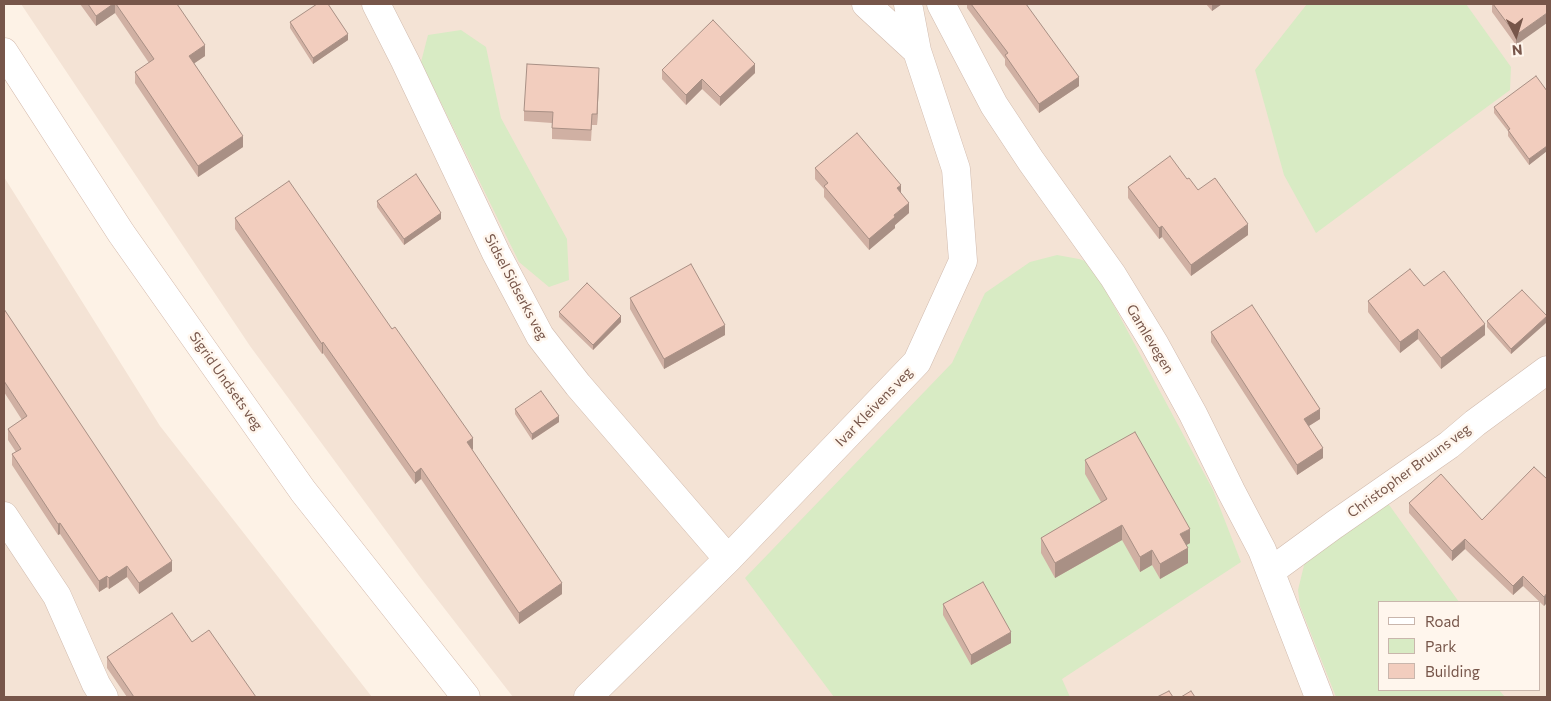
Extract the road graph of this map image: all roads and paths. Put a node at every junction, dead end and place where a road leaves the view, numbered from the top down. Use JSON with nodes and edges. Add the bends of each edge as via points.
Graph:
{"nodes":[{"id":1,"x":376,"y":4,"type":"edge"},
{"id":2,"x":866,"y":4,"type":"edge"},
{"id":3,"x":908,"y":4,"type":"edge"},
{"id":4,"x":941,"y":4,"type":"edge"},
{"id":5,"x":917,"y":51,"type":"junction"},
{"id":6,"x":4,"y":52,"type":"edge"},
{"id":7,"x":1547,"y":370,"type":"edge"},
{"id":8,"x":4,"y":516,"type":"edge"},
{"id":9,"x":728,"y":559,"type":"junction"},
{"id":10,"x":1271,"y":571,"type":"junction"},
{"id":11,"x":104,"y":697,"type":"edge"},
{"id":12,"x":466,"y":697,"type":"edge"},
{"id":13,"x":588,"y":697,"type":"edge"},
{"id":14,"x":1319,"y":697,"type":"edge"}],
"edges":[{"from":1,"to":9,"type":"street","name":"Sidsel Sidserks veg","via":[[496,253],[540,336]]},
{"from":2,"to":5,"type":"street"},
{"from":3,"to":5,"type":"street","name":"Ivar Kleivens veg"},
{"from":4,"to":10,"type":"street","name":"Gamlevegen","via":[[994,105],[1112,276],[1154,344],[1193,414]]},
{"from":5,"to":9,"type":"street","name":"Ivar Kleivens veg","via":[[956,169],[963,261],[917,362]]},
{"from":6,"to":12,"type":"street","name":"Sigrid Undsets veg","via":[[121,234],[303,491]]},
{"from":7,"to":10,"type":"street","name":"Christopher Bruuns veg","via":[[1449,445]]},
{"from":8,"to":11,"type":"street","via":[[57,596]]},
{"from":9,"to":13,"type":"street","name":"Ivar Kleivens veg"},
{"from":10,"to":14,"type":"street","name":"Gamlevegen"}]}
